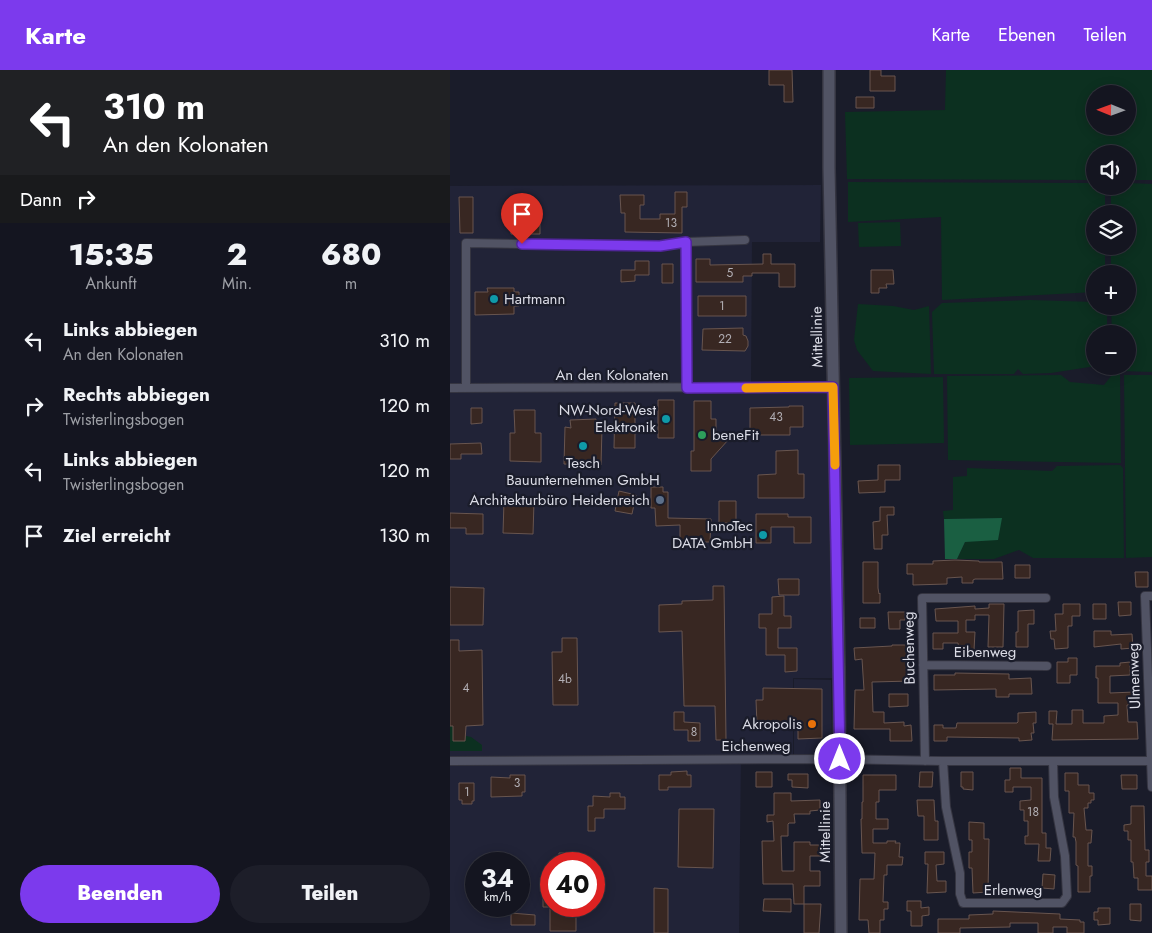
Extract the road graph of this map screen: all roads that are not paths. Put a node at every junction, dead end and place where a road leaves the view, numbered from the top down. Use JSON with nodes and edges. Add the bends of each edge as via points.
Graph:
{"nodes":[{"id":1,"x":829,"y":70,"type":"edge"},
{"id":2,"x":745,"y":240,"type":"dead end"},
{"id":3,"x":686,"y":242,"type":"junction"},
{"id":4,"x":833,"y":387,"type":"junction"},
{"id":5,"x":450,"y":388,"type":"edge"},
{"id":6,"x":466,"y":388,"type":"junction"},
{"id":7,"x":687,"y":388,"type":"junction"},
{"id":8,"x":1152,"y":596,"type":"edge"},
{"id":9,"x":1046,"y":598,"type":"dead end"},
{"id":10,"x":923,"y":666,"type":"junction"},
{"id":11,"x":1047,"y":666,"type":"dead end"},
{"id":12,"x":1149,"y":666,"type":"edge"},
{"id":13,"x":840,"y":759,"type":"junction"},
{"id":14,"x":450,"y":761,"type":"edge"},
{"id":15,"x":924,"y":761,"type":"junction"},
{"id":16,"x":944,"y":761,"type":"junction"},
{"id":17,"x":1053,"y":761,"type":"junction"},
{"id":18,"x":1152,"y":761,"type":"edge"},
{"id":19,"x":1152,"y":787,"type":"edge"},
{"id":20,"x":841,"y":933,"type":"edge"}],
"edges":[{"from":1,"to":4,"type":"street","name":"Mittellinie"},
{"from":2,"to":3,"type":"street"},
{"from":3,"to":6,"type":"street","via":[[660,246],[466,243]]},
{"from":3,"to":7,"type":"street"},
{"from":4,"to":7,"type":"street","name":"An den Kolonaten"},
{"from":4,"to":13,"type":"street","name":"Mittellinie"},
{"from":5,"to":6,"type":"street","name":"An den Kolonaten"},
{"from":6,"to":7,"type":"street","name":"An den Kolonaten"},
{"from":8,"to":12,"type":"street","name":"Ulmenweg","via":[[1145,596]]},
{"from":9,"to":10,"type":"street","name":"Buchenweg","via":[[922,598]]},
{"from":10,"to":11,"type":"street","name":"Eibenweg"},
{"from":10,"to":15,"type":"street","name":"Buchenweg"},
{"from":12,"to":18,"type":"street","name":"Ulmenweg"},
{"from":13,"to":14,"type":"street","name":"Eichenweg"},
{"from":13,"to":15,"type":"street","name":"Eichenweg"},
{"from":13,"to":20,"type":"street","name":"Mittellinie"},
{"from":15,"to":16,"type":"street","name":"Eichenweg"},
{"from":16,"to":17,"type":"street","name":"Eichenweg"},
{"from":16,"to":17,"type":"street","name":"Erlenweg","via":[[946,807],[963,903],[1062,903],[1067,896],[1065,856],[1054,797]]},
{"from":17,"to":18,"type":"street","name":"Eichenweg"},
{"from":18,"to":19,"type":"street","name":"Ulmenweg"}]}
